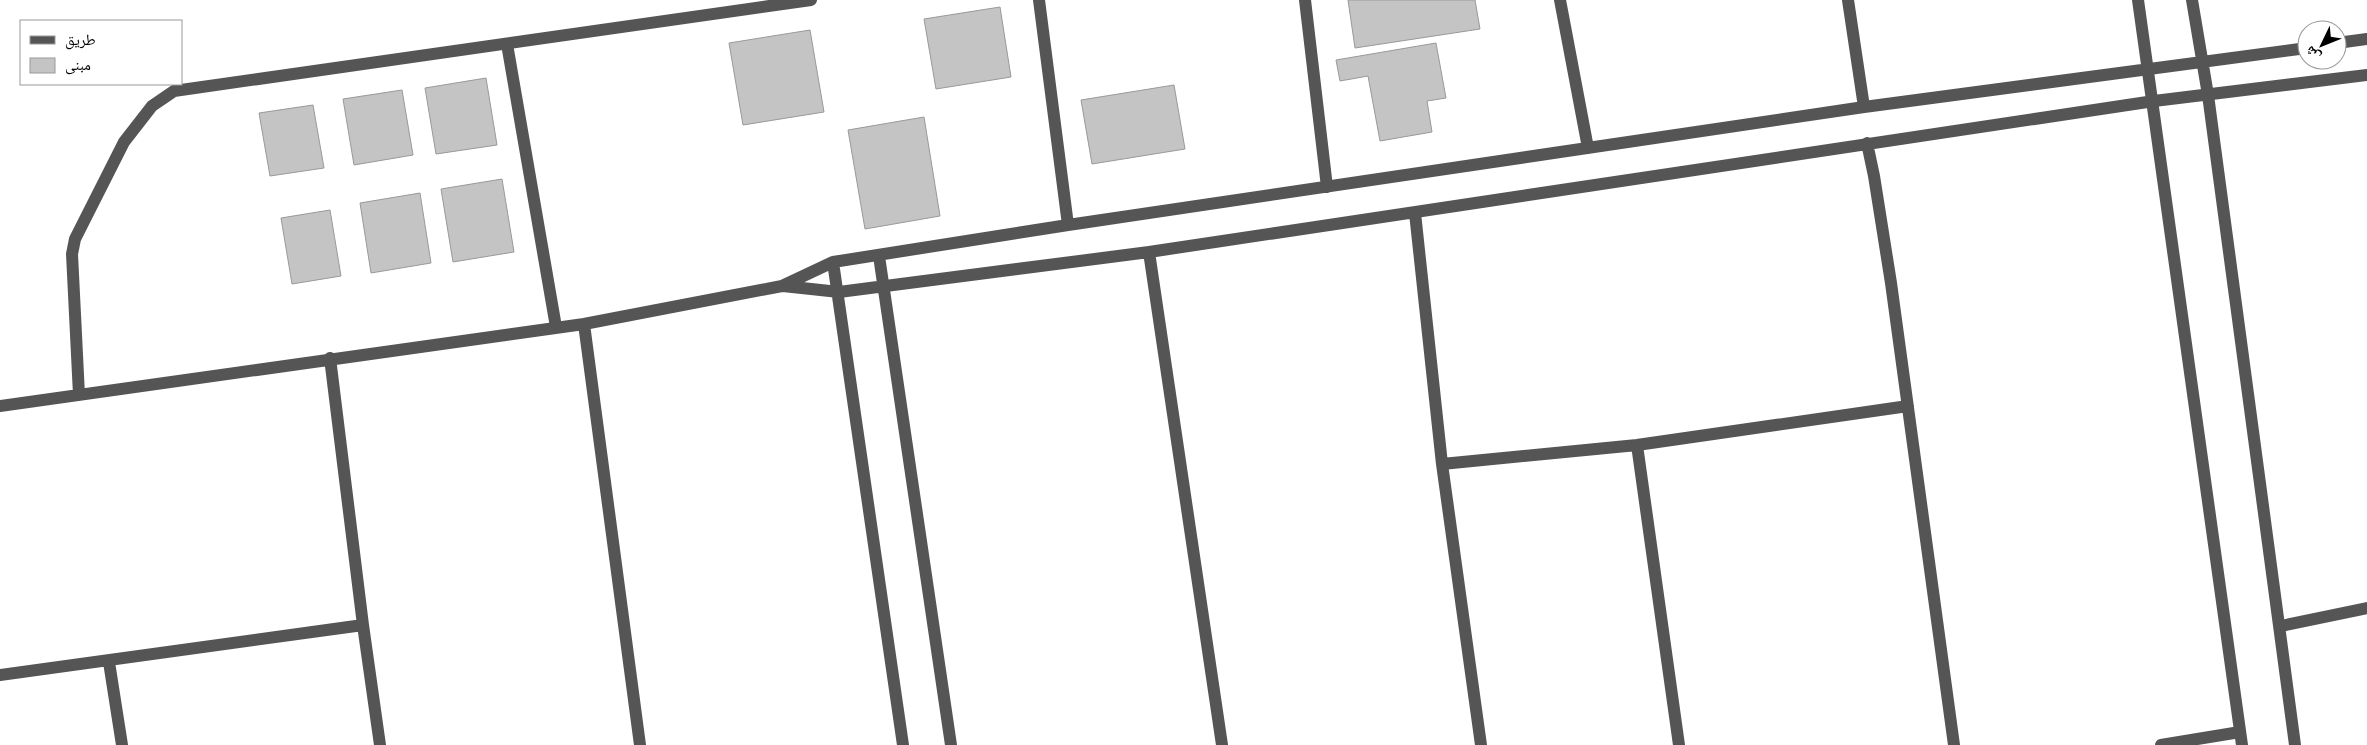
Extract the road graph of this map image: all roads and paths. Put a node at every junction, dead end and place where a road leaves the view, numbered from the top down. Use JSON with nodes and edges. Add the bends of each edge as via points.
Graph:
{"nodes":[{"id":1,"x":812,"y":0,"type":"edge"},
{"id":2,"x":1039,"y":0,"type":"edge"},
{"id":3,"x":1305,"y":0,"type":"edge"},
{"id":4,"x":1560,"y":0,"type":"edge"},
{"id":5,"x":1848,"y":0,"type":"edge"},
{"id":6,"x":2138,"y":0,"type":"edge"},
{"id":7,"x":2192,"y":0,"type":"edge"},
{"id":8,"x":2367,"y":39,"type":"edge"},
{"id":9,"x":2347,"y":42,"type":"edge"},
{"id":10,"x":507,"y":44,"type":"junction"},
{"id":11,"x":2297,"y":49,"type":"edge"},
{"id":12,"x":2203,"y":62,"type":"junction"},
{"id":13,"x":2150,"y":70,"type":"junction"},
{"id":14,"x":2367,"y":75,"type":"edge"},
{"id":15,"x":2208,"y":95,"type":"junction"},
{"id":16,"x":2154,"y":101,"type":"junction"},
{"id":17,"x":1864,"y":108,"type":"junction"},
{"id":18,"x":1866,"y":144,"type":"junction"},
{"id":19,"x":1588,"y":148,"type":"junction"},
{"id":20,"x":1326,"y":187,"type":"junction"},
{"id":21,"x":1414,"y":213,"type":"junction"},
{"id":22,"x":1068,"y":225,"type":"junction"},
{"id":23,"x":1149,"y":252,"type":"junction"},
{"id":24,"x":879,"y":256,"type":"junction"},
{"id":25,"x":833,"y":262,"type":"junction"},
{"id":26,"x":782,"y":286,"type":"junction"},
{"id":27,"x":884,"y":286,"type":"junction"},
{"id":28,"x":839,"y":292,"type":"junction"},
{"id":29,"x":584,"y":324,"type":"junction"},
{"id":30,"x":556,"y":328,"type":"junction"},
{"id":31,"x":330,"y":358,"type":"junction"},
{"id":32,"x":79,"y":394,"type":"junction"},
{"id":33,"x":0,"y":406,"type":"edge"},
{"id":34,"x":1908,"y":406,"type":"junction"},
{"id":35,"x":1637,"y":445,"type":"junction"},
{"id":36,"x":1442,"y":464,"type":"junction"},
{"id":37,"x":2367,"y":608,"type":"edge"},
{"id":38,"x":363,"y":625,"type":"junction"},
{"id":39,"x":2281,"y":626,"type":"junction"},
{"id":40,"x":109,"y":662,"type":"junction"},
{"id":41,"x":0,"y":675,"type":"edge"},
{"id":42,"x":2240,"y":732,"type":"junction"},
{"id":43,"x":122,"y":745,"type":"edge"},
{"id":44,"x":380,"y":745,"type":"edge"},
{"id":45,"x":640,"y":745,"type":"edge"},
{"id":46,"x":903,"y":745,"type":"edge"},
{"id":47,"x":951,"y":745,"type":"edge"},
{"id":48,"x":1222,"y":745,"type":"edge"},
{"id":49,"x":1481,"y":745,"type":"edge"},
{"id":50,"x":1679,"y":745,"type":"edge"},
{"id":51,"x":1954,"y":745,"type":"edge"},
{"id":52,"x":2161,"y":745,"type":"edge"},
{"id":53,"x":2242,"y":745,"type":"edge"},
{"id":54,"x":2295,"y":745,"type":"edge"}],
"edges":[{"from":1,"to":10,"type":"street"},
{"from":2,"to":22,"type":"street"},
{"from":3,"to":20,"type":"street"},
{"from":4,"to":19,"type":"street"},
{"from":5,"to":17,"type":"street"},
{"from":6,"to":13,"type":"street"},
{"from":7,"to":12,"type":"street"},
{"from":8,"to":9,"type":"street"},
{"from":10,"to":30,"type":"street"},
{"from":10,"to":32,"type":"street","via":[[174,91],[152,106],[124,142],[75,239],[72,254]]},
{"from":11,"to":12,"type":"street"},
{"from":12,"to":13,"type":"street"},
{"from":12,"to":15,"type":"street"},
{"from":13,"to":16,"type":"street"},
{"from":13,"to":17,"type":"street"},
{"from":14,"to":15,"type":"street"},
{"from":15,"to":16,"type":"street"},
{"from":15,"to":39,"type":"street"},
{"from":16,"to":18,"type":"street"},
{"from":16,"to":42,"type":"street"},
{"from":17,"to":19,"type":"street"},
{"from":18,"to":21,"type":"street"},
{"from":18,"to":34,"type":"street","via":[[1876,186]]},
{"from":19,"to":20,"type":"street"},
{"from":20,"to":22,"type":"street"},
{"from":21,"to":23,"type":"street"},
{"from":21,"to":36,"type":"street"},
{"from":22,"to":24,"type":"street"},
{"from":23,"to":27,"type":"street"},
{"from":23,"to":48,"type":"street"},
{"from":24,"to":25,"type":"street"},
{"from":24,"to":27,"type":"street"},
{"from":25,"to":26,"type":"street"},
{"from":25,"to":28,"type":"street"},
{"from":26,"to":28,"type":"street"},
{"from":26,"to":29,"type":"street"},
{"from":27,"to":28,"type":"street"},
{"from":27,"to":47,"type":"street"},
{"from":28,"to":46,"type":"street"},
{"from":29,"to":30,"type":"street"},
{"from":29,"to":45,"type":"street"},
{"from":30,"to":31,"type":"street"},
{"from":31,"to":32,"type":"street"},
{"from":31,"to":38,"type":"street"},
{"from":32,"to":33,"type":"street"},
{"from":34,"to":35,"type":"street"},
{"from":34,"to":51,"type":"street"},
{"from":35,"to":36,"type":"street"},
{"from":35,"to":50,"type":"street"},
{"from":36,"to":49,"type":"street"},
{"from":37,"to":39,"type":"street"},
{"from":38,"to":40,"type":"street"},
{"from":38,"to":44,"type":"street"},
{"from":39,"to":54,"type":"street"},
{"from":40,"to":41,"type":"street"},
{"from":40,"to":43,"type":"street"},
{"from":42,"to":52,"type":"street"},
{"from":42,"to":53,"type":"street"}]}
